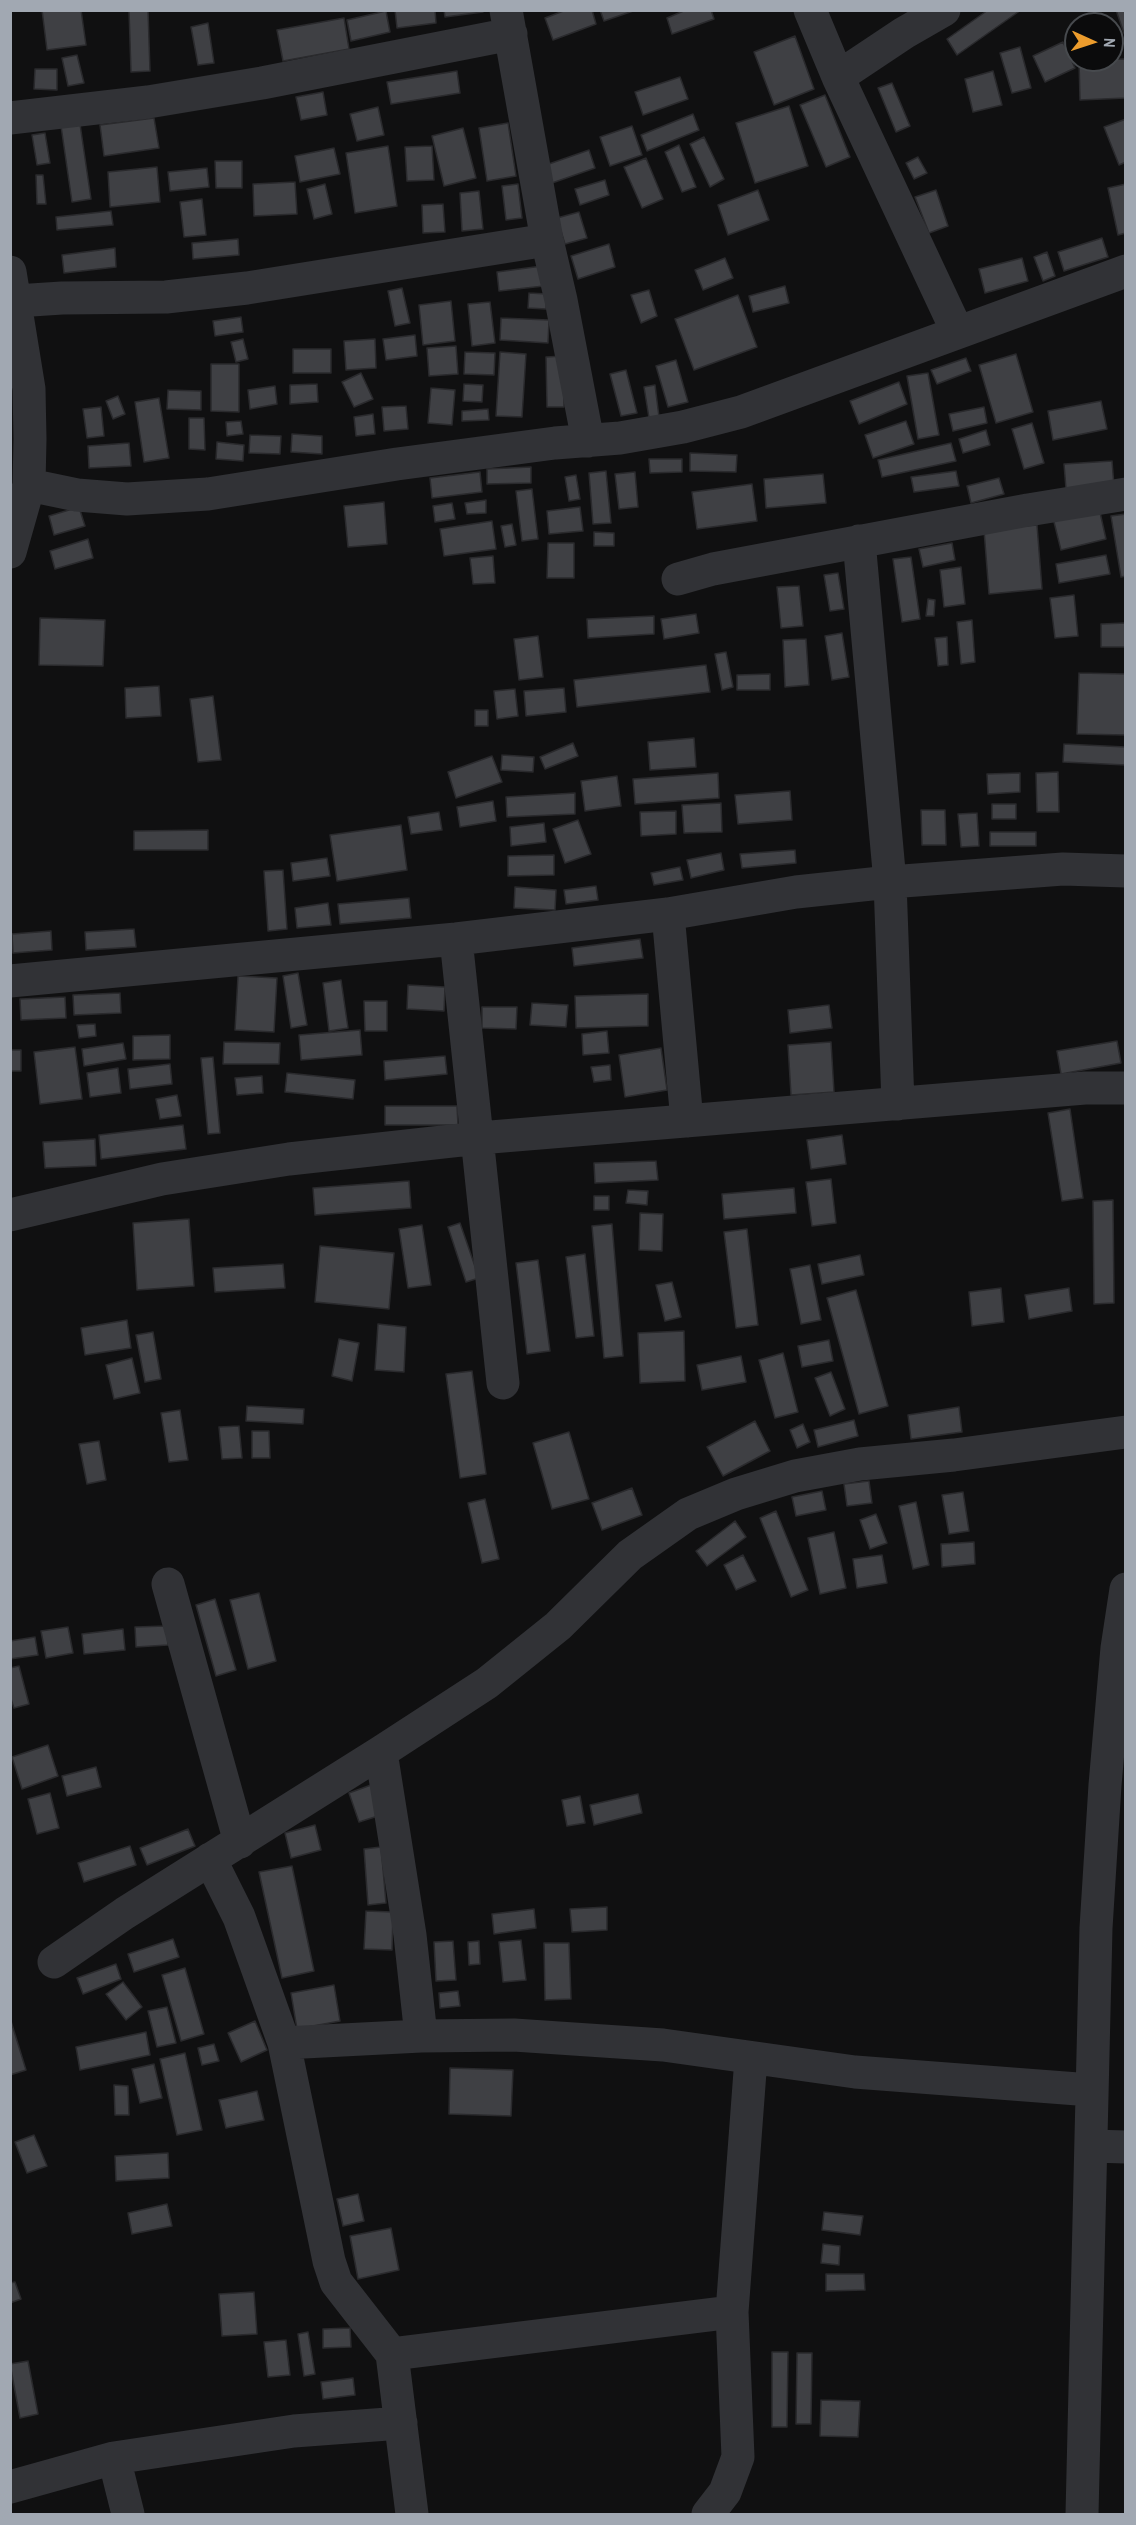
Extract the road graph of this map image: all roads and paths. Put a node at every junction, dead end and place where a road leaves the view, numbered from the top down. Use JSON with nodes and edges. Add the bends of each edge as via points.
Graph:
{"nodes":[{"id":1,"x":810,"y":10,"type":"edge"},
{"id":2,"x":944,"y":10,"type":"edge"},
{"id":3,"x":508,"y":22,"type":"edge"},
{"id":4,"x":838,"y":77,"type":"junction"},
{"id":5,"x":10,"y":118,"type":"edge"},
{"id":6,"x":547,"y":240,"type":"junction"},
{"id":7,"x":1125,"y":271,"type":"edge"},
{"id":8,"x":13,"y":287,"type":"edge"},
{"id":9,"x":957,"y":332,"type":"junction"},
{"id":10,"x":588,"y":441,"type":"junction"},
{"id":11,"x":29,"y":485,"type":"junction"},
{"id":12,"x":1125,"y":494,"type":"edge"},
{"id":13,"x":859,"y":541,"type":"junction"},
{"id":14,"x":10,"y":552,"type":"edge"},
{"id":15,"x":678,"y":579,"type":"dead end"},
{"id":16,"x":1125,"y":871,"type":"edge"},
{"id":17,"x":890,"y":882,"type":"junction"},
{"id":18,"x":668,"y":914,"type":"junction"},
{"id":19,"x":456,"y":939,"type":"junction"},
{"id":20,"x":10,"y":981,"type":"edge"},
{"id":21,"x":1125,"y":1088,"type":"edge"},
{"id":22,"x":898,"y":1104,"type":"junction"},
{"id":23,"x":687,"y":1121,"type":"junction"},
{"id":24,"x":479,"y":1138,"type":"junction"},
{"id":25,"x":10,"y":1215,"type":"edge"},
{"id":26,"x":504,"y":1383,"type":"dead end"},
{"id":27,"x":1125,"y":1432,"type":"edge"},
{"id":28,"x":168,"y":1584,"type":"dead end"},
{"id":29,"x":1125,"y":1589,"type":"edge"},
{"id":30,"x":381,"y":1752,"type":"junction"},
{"id":31,"x":240,"y":1842,"type":"junction"},
{"id":32,"x":210,"y":1859,"type":"junction"},
{"id":33,"x":54,"y":1962,"type":"dead end"},
{"id":34,"x":421,"y":2036,"type":"junction"},
{"id":35,"x":284,"y":2043,"type":"junction"},
{"id":36,"x":752,"y":2058,"type":"junction"},
{"id":37,"x":1091,"y":2090,"type":"junction"},
{"id":38,"x":1091,"y":2146,"type":"junction"},
{"id":39,"x":1125,"y":2147,"type":"edge"},
{"id":40,"x":732,"y":2312,"type":"junction"},
{"id":41,"x":392,"y":2354,"type":"junction"},
{"id":42,"x":401,"y":2423,"type":"junction"},
{"id":43,"x":114,"y":2458,"type":"junction"},
{"id":44,"x":10,"y":2487,"type":"edge"},
{"id":45,"x":128,"y":2514,"type":"edge"},
{"id":46,"x":412,"y":2514,"type":"edge"},
{"id":47,"x":708,"y":2514,"type":"edge"},
{"id":48,"x":1082,"y":2514,"type":"edge"}],
"edges":[{"from":1,"to":4,"type":"street"},
{"from":2,"to":4,"type":"street"},
{"from":3,"to":5,"type":"street","via":[[250,85]]},
{"from":3,"to":6,"type":"street"},
{"from":4,"to":9,"type":"street"},
{"from":6,"to":8,"type":"street","via":[[166,297],[62,298]]},
{"from":6,"to":10,"type":"street"},
{"from":7,"to":9,"type":"street"},
{"from":8,"to":11,"type":"street","via":[[29,389]]},
{"from":9,"to":10,"type":"street","via":[[741,412],[683,427]]},
{"from":10,"to":11,"type":"street","via":[[397,464],[208,494],[127,500]]},
{"from":11,"to":14,"type":"street"},
{"from":12,"to":13,"type":"street"},
{"from":13,"to":15,"type":"street"},
{"from":13,"to":17,"type":"street"},
{"from":16,"to":17,"type":"street","via":[[1063,869]]},
{"from":17,"to":18,"type":"street","via":[[796,892]]},
{"from":17,"to":22,"type":"street"},
{"from":18,"to":19,"type":"street"},
{"from":18,"to":23,"type":"street"},
{"from":19,"to":20,"type":"street"},
{"from":19,"to":24,"type":"street"},
{"from":21,"to":22,"type":"street"},
{"from":22,"to":23,"type":"street"},
{"from":23,"to":24,"type":"street"},
{"from":24,"to":25,"type":"street","via":[[289,1159],[162,1179]]},
{"from":24,"to":26,"type":"street"},
{"from":27,"to":30,"type":"street","via":[[806,1474],[736,1494],[688,1514],[630,1556],[558,1626],[487,1683]]},
{"from":28,"to":31,"type":"street"},
{"from":29,"to":37,"type":"street","via":[[1105,1785]]},
{"from":30,"to":31,"type":"street"},
{"from":30,"to":34,"type":"street","via":[[410,1935]]},
{"from":31,"to":32,"type":"street"},
{"from":32,"to":33,"type":"street"},
{"from":32,"to":35,"type":"street","via":[[239,1917]]},
{"from":34,"to":35,"type":"street"},
{"from":34,"to":36,"type":"street","via":[[514,2036],[663,2045]]},
{"from":35,"to":41,"type":"street","via":[[336,2282]]},
{"from":36,"to":37,"type":"street","via":[[855,2072]]},
{"from":36,"to":40,"type":"street"},
{"from":37,"to":38,"type":"street"},
{"from":38,"to":39,"type":"street"},
{"from":38,"to":48,"type":"street"},
{"from":40,"to":41,"type":"street"},
{"from":40,"to":47,"type":"street","via":[[738,2457],[725,2492]]},
{"from":41,"to":42,"type":"street"},
{"from":42,"to":43,"type":"street","via":[[294,2431]]},
{"from":42,"to":46,"type":"street"},
{"from":43,"to":44,"type":"street"},
{"from":43,"to":45,"type":"street"}]}
